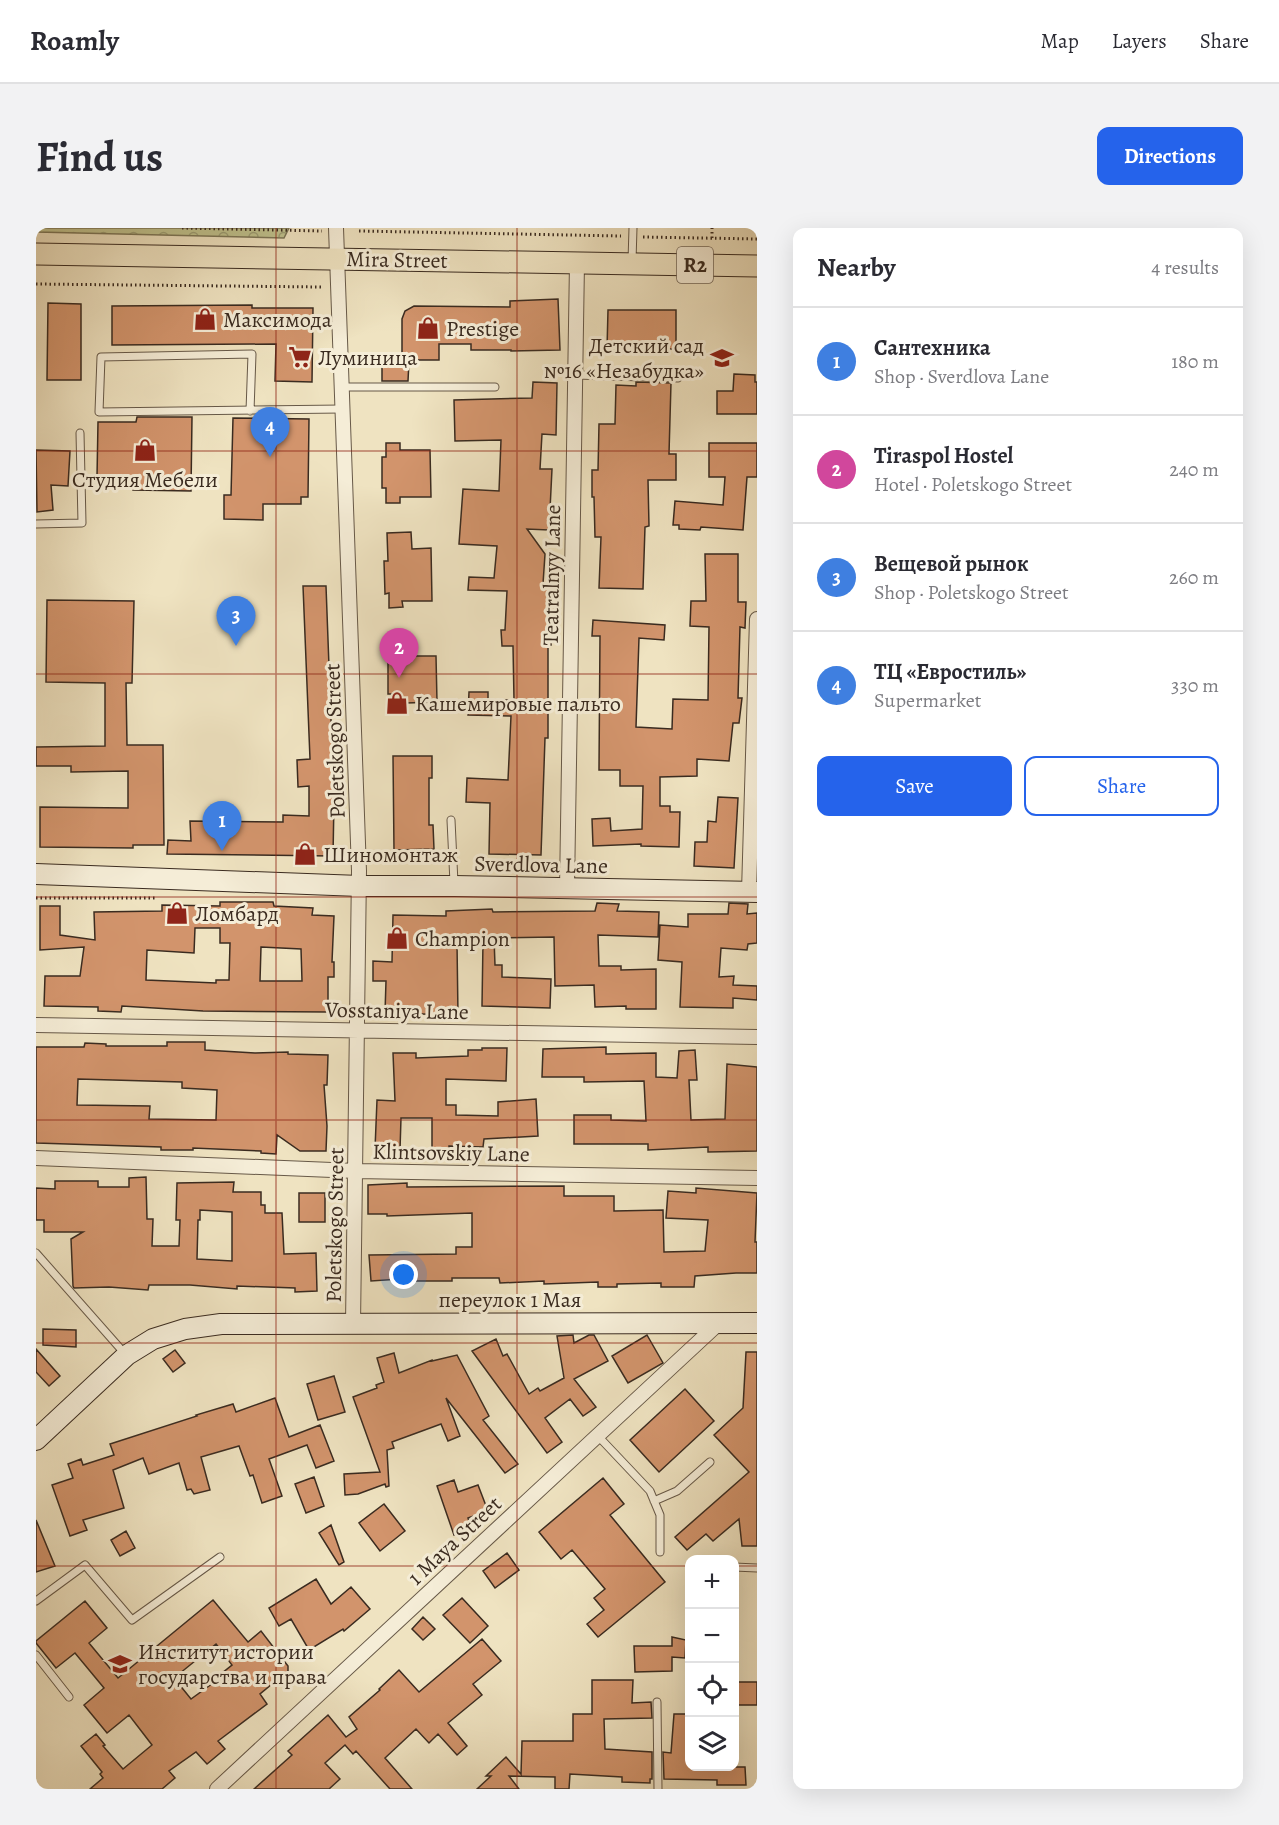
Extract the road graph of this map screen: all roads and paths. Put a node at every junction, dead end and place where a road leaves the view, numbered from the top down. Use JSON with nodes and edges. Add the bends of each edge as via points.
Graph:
{"nodes":[{"id":1,"x":182,"y":228,"type":"edge"},
{"id":2,"x":633,"y":228,"type":"edge"},
{"id":3,"x":712,"y":228,"type":"edge"},
{"id":4,"x":330,"y":229,"type":"edge"},
{"id":5,"x":359,"y":231,"type":"dead end"},
{"id":6,"x":633,"y":237,"type":"junction"},
{"id":7,"x":712,"y":238,"type":"junction"},
{"id":8,"x":757,"y":239,"type":"edge"},
{"id":9,"x":36,"y":254,"type":"edge"},
{"id":10,"x":337,"y":258,"type":"junction"},
{"id":11,"x":577,"y":263,"type":"junction"},
{"id":12,"x":632,"y":264,"type":"junction"},
{"id":13,"x":757,"y":266,"type":"edge"},
{"id":14,"x":36,"y":284,"type":"edge"},
{"id":15,"x":322,"y":287,"type":"dead end"},
{"id":16,"x":575,"y":375,"type":"junction"},
{"id":17,"x":678,"y":378,"type":"dead end"},
{"id":18,"x":342,"y":387,"type":"junction"},
{"id":19,"x":495,"y":387,"type":"dead end"},
{"id":20,"x":342,"y":409,"type":"junction"},
{"id":21,"x":250,"y":411,"type":"junction"},
{"id":22,"x":80,"y":434,"type":"dead end"},
{"id":23,"x":36,"y":524,"type":"edge"},
{"id":24,"x":757,"y":619,"type":"edge"},
{"id":25,"x":451,"y":820,"type":"dead end"},
{"id":26,"x":36,"y":874,"type":"edge"},
{"id":27,"x":360,"y":886,"type":"junction"},
{"id":28,"x":454,"y":886,"type":"junction"},
{"id":29,"x":567,"y":888,"type":"junction"},
{"id":30,"x":753,"y":892,"type":"edge"},
{"id":31,"x":36,"y":1025,"type":"edge"},
{"id":32,"x":358,"y":1030,"type":"junction"},
{"id":33,"x":757,"y":1038,"type":"edge"},
{"id":34,"x":36,"y":1158,"type":"edge"},
{"id":35,"x":356,"y":1171,"type":"junction"},
{"id":36,"x":757,"y":1178,"type":"edge"},
{"id":37,"x":36,"y":1253,"type":"edge"},
{"id":38,"x":720,"y":1322,"type":"junction"},
{"id":39,"x":757,"y":1323,"type":"edge"},
{"id":40,"x":353,"y":1324,"type":"junction"},
{"id":41,"x":127,"y":1355,"type":"junction"},
{"id":42,"x":598,"y":1436,"type":"junction"},
{"id":43,"x":36,"y":1440,"type":"edge"},
{"id":44,"x":710,"y":1462,"type":"dead end"},
{"id":45,"x":654,"y":1501,"type":"junction"},
{"id":46,"x":660,"y":1552,"type":"dead end"},
{"id":47,"x":220,"y":1557,"type":"dead end"},
{"id":48,"x":739,"y":1567,"type":"edge"},
{"id":49,"x":757,"y":1568,"type":"edge"},
{"id":50,"x":36,"y":1601,"type":"edge"},
{"id":51,"x":36,"y":1655,"type":"edge"},
{"id":52,"x":69,"y":1697,"type":"dead end"},
{"id":53,"x":657,"y":1702,"type":"dead end"},
{"id":54,"x":217,"y":1789,"type":"edge"},
{"id":55,"x":658,"y":1789,"type":"edge"}],
"edges":[{"from":1,"to":4,"type":"path"},
{"from":2,"to":6,"type":"lane"},
{"from":3,"to":7,"type":"path"},
{"from":4,"to":10,"type":"street","name":"Poletskogo Street"},
{"from":5,"to":6,"type":"path"},
{"from":6,"to":7,"type":"path"},
{"from":6,"to":12,"type":"lane"},
{"from":7,"to":8,"type":"path"},
{"from":9,"to":10,"type":"main road","name":"Mira Street","number":"R2"},
{"from":10,"to":11,"type":"main road","name":"Mira Street","number":"R2"},
{"from":10,"to":18,"type":"street","name":"Poletskogo Street"},
{"from":11,"to":12,"type":"main road","name":"Mira Street","number":"R2"},
{"from":11,"to":16,"type":"street","name":"Teatralnyy Lane"},
{"from":12,"to":13,"type":"main road","name":"Mira Street","number":"R2"},
{"from":14,"to":15,"type":"path"},
{"from":16,"to":17,"type":"lane"},
{"from":16,"to":29,"type":"street","name":"Teatralnyy Lane"},
{"from":18,"to":19,"type":"lane"},
{"from":18,"to":20,"type":"street","name":"Poletskogo Street"},
{"from":20,"to":21,"type":"lane"},
{"from":20,"to":27,"type":"street","name":"Poletskogo Street"},
{"from":21,"to":21,"type":"lane","via":[[99,412],[101,357],[252,354]]},
{"from":22,"to":23,"type":"lane","via":[[82,523]]},
{"from":24,"to":30,"type":"street"},
{"from":25,"to":28,"type":"lane"},
{"from":26,"to":27,"type":"street","name":"Sverdlova Lane"},
{"from":27,"to":28,"type":"street","name":"Sverdlova Lane"},
{"from":27,"to":32,"type":"street","name":"Poletskogo Street"},
{"from":28,"to":29,"type":"street","name":"Sverdlova Lane"},
{"from":29,"to":30,"type":"street","name":"Sverdlova Lane"},
{"from":31,"to":32,"type":"street","name":"Vosstaniya Lane"},
{"from":32,"to":33,"type":"street","name":"Vosstaniya Lane"},
{"from":32,"to":35,"type":"street","name":"Poletskogo Street"},
{"from":34,"to":35,"type":"street","name":"Klintsovskiy Lane"},
{"from":35,"to":36,"type":"street","name":"Klintsovskiy Lane"},
{"from":35,"to":40,"type":"street","name":"Poletskogo Street"},
{"from":37,"to":41,"type":"lane"},
{"from":38,"to":39,"type":"street","name":"переулок 1 Мая"},
{"from":38,"to":40,"type":"street","name":"переулок 1 Мая"},
{"from":38,"to":42,"type":"street","name":"1 Maya Street"},
{"from":40,"to":41,"type":"street","name":"переулок 1 Мая","via":[[221,1324],[153,1339]]},
{"from":41,"to":43,"type":"street","name":"переулок 1 Мая"},
{"from":42,"to":45,"type":"lane","via":[[650,1491]]},
{"from":42,"to":54,"type":"street","name":"1 Maya Street"},
{"from":44,"to":45,"type":"lane","via":[[677,1491]]},
{"from":45,"to":46,"type":"lane","via":[[660,1515]]},
{"from":47,"to":50,"type":"lane","via":[[132,1620],[85,1565]]},
{"from":48,"to":49,"type":"lane"},
{"from":51,"to":52,"type":"lane"},
{"from":53,"to":55,"type":"lane"}]}
